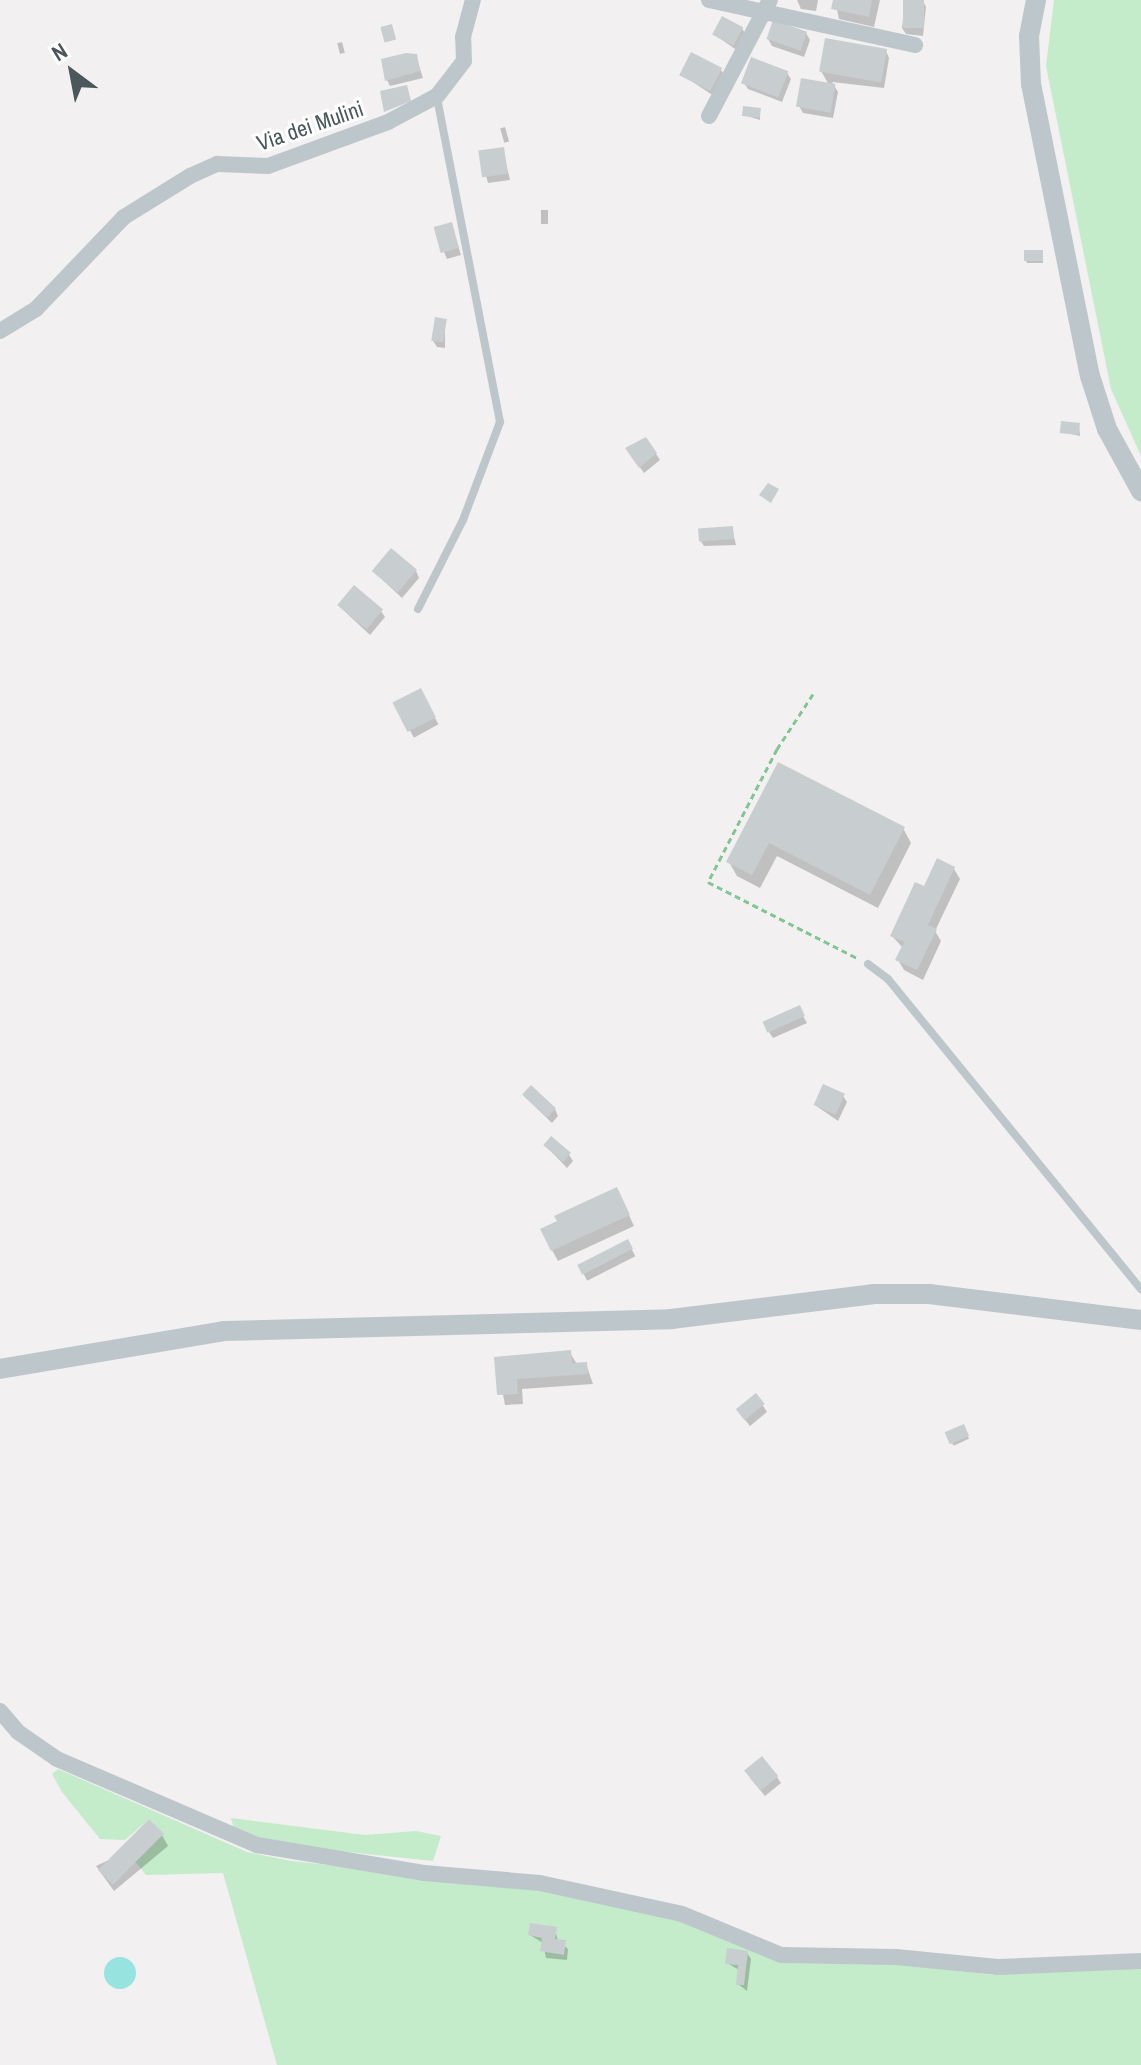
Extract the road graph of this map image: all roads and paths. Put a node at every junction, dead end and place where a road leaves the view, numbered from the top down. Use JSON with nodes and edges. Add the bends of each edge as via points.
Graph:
{"nodes":[{"id":1,"x":473,"y":0,"type":"edge"},
{"id":2,"x":709,"y":0,"type":"edge"},
{"id":3,"x":1036,"y":0,"type":"edge"},
{"id":4,"x":767,"y":6,"type":"edge"},
{"id":5,"x":915,"y":45,"type":"dead end"},
{"id":6,"x":437,"y":96,"type":"junction"},
{"id":7,"x":709,"y":116,"type":"dead end"},
{"id":8,"x":0,"y":331,"type":"edge"},
{"id":9,"x":1141,"y":491,"type":"edge"},
{"id":10,"x":418,"y":609,"type":"dead end"},
{"id":11,"x":813,"y":694,"type":"dead end"},
{"id":12,"x":868,"y":964,"type":"joint"},
{"id":13,"x":1141,"y":1289,"type":"edge"},
{"id":14,"x":1141,"y":1320,"type":"edge"},
{"id":15,"x":0,"y":1369,"type":"edge"},
{"id":16,"x":0,"y":1711,"type":"edge"},
{"id":17,"x":1141,"y":1961,"type":"edge"}],
"edges":[{"from":1,"to":6,"type":"street","name":"Via dei Mulini","via":[[457,75]]},
{"from":2,"to":4,"type":"street"},
{"from":3,"to":9,"type":"street","via":[[1029,36],[1031,84],[1090,376],[1107,429]]},
{"from":4,"to":5,"type":"street"},
{"from":4,"to":7,"type":"street"},
{"from":6,"to":8,"type":"street","name":"Via dei Mulini","via":[[388,122],[268,166],[217,164],[190,176],[124,217],[36,309]]},
{"from":6,"to":10,"type":"lane","via":[[500,422],[463,520]]},
{"from":11,"to":12,"type":"path","via":[[777,749],[708,882]]},
{"from":12,"to":13,"type":"lane","via":[[888,979]]},
{"from":14,"to":15,"type":"street","via":[[929,1294],[874,1294],[671,1319],[224,1331]]},
{"from":16,"to":17,"type":"street","via":[[18,1732],[57,1759],[257,1845],[424,1873],[540,1883],[682,1914],[781,1955],[896,1957],[998,1967]]}]}
